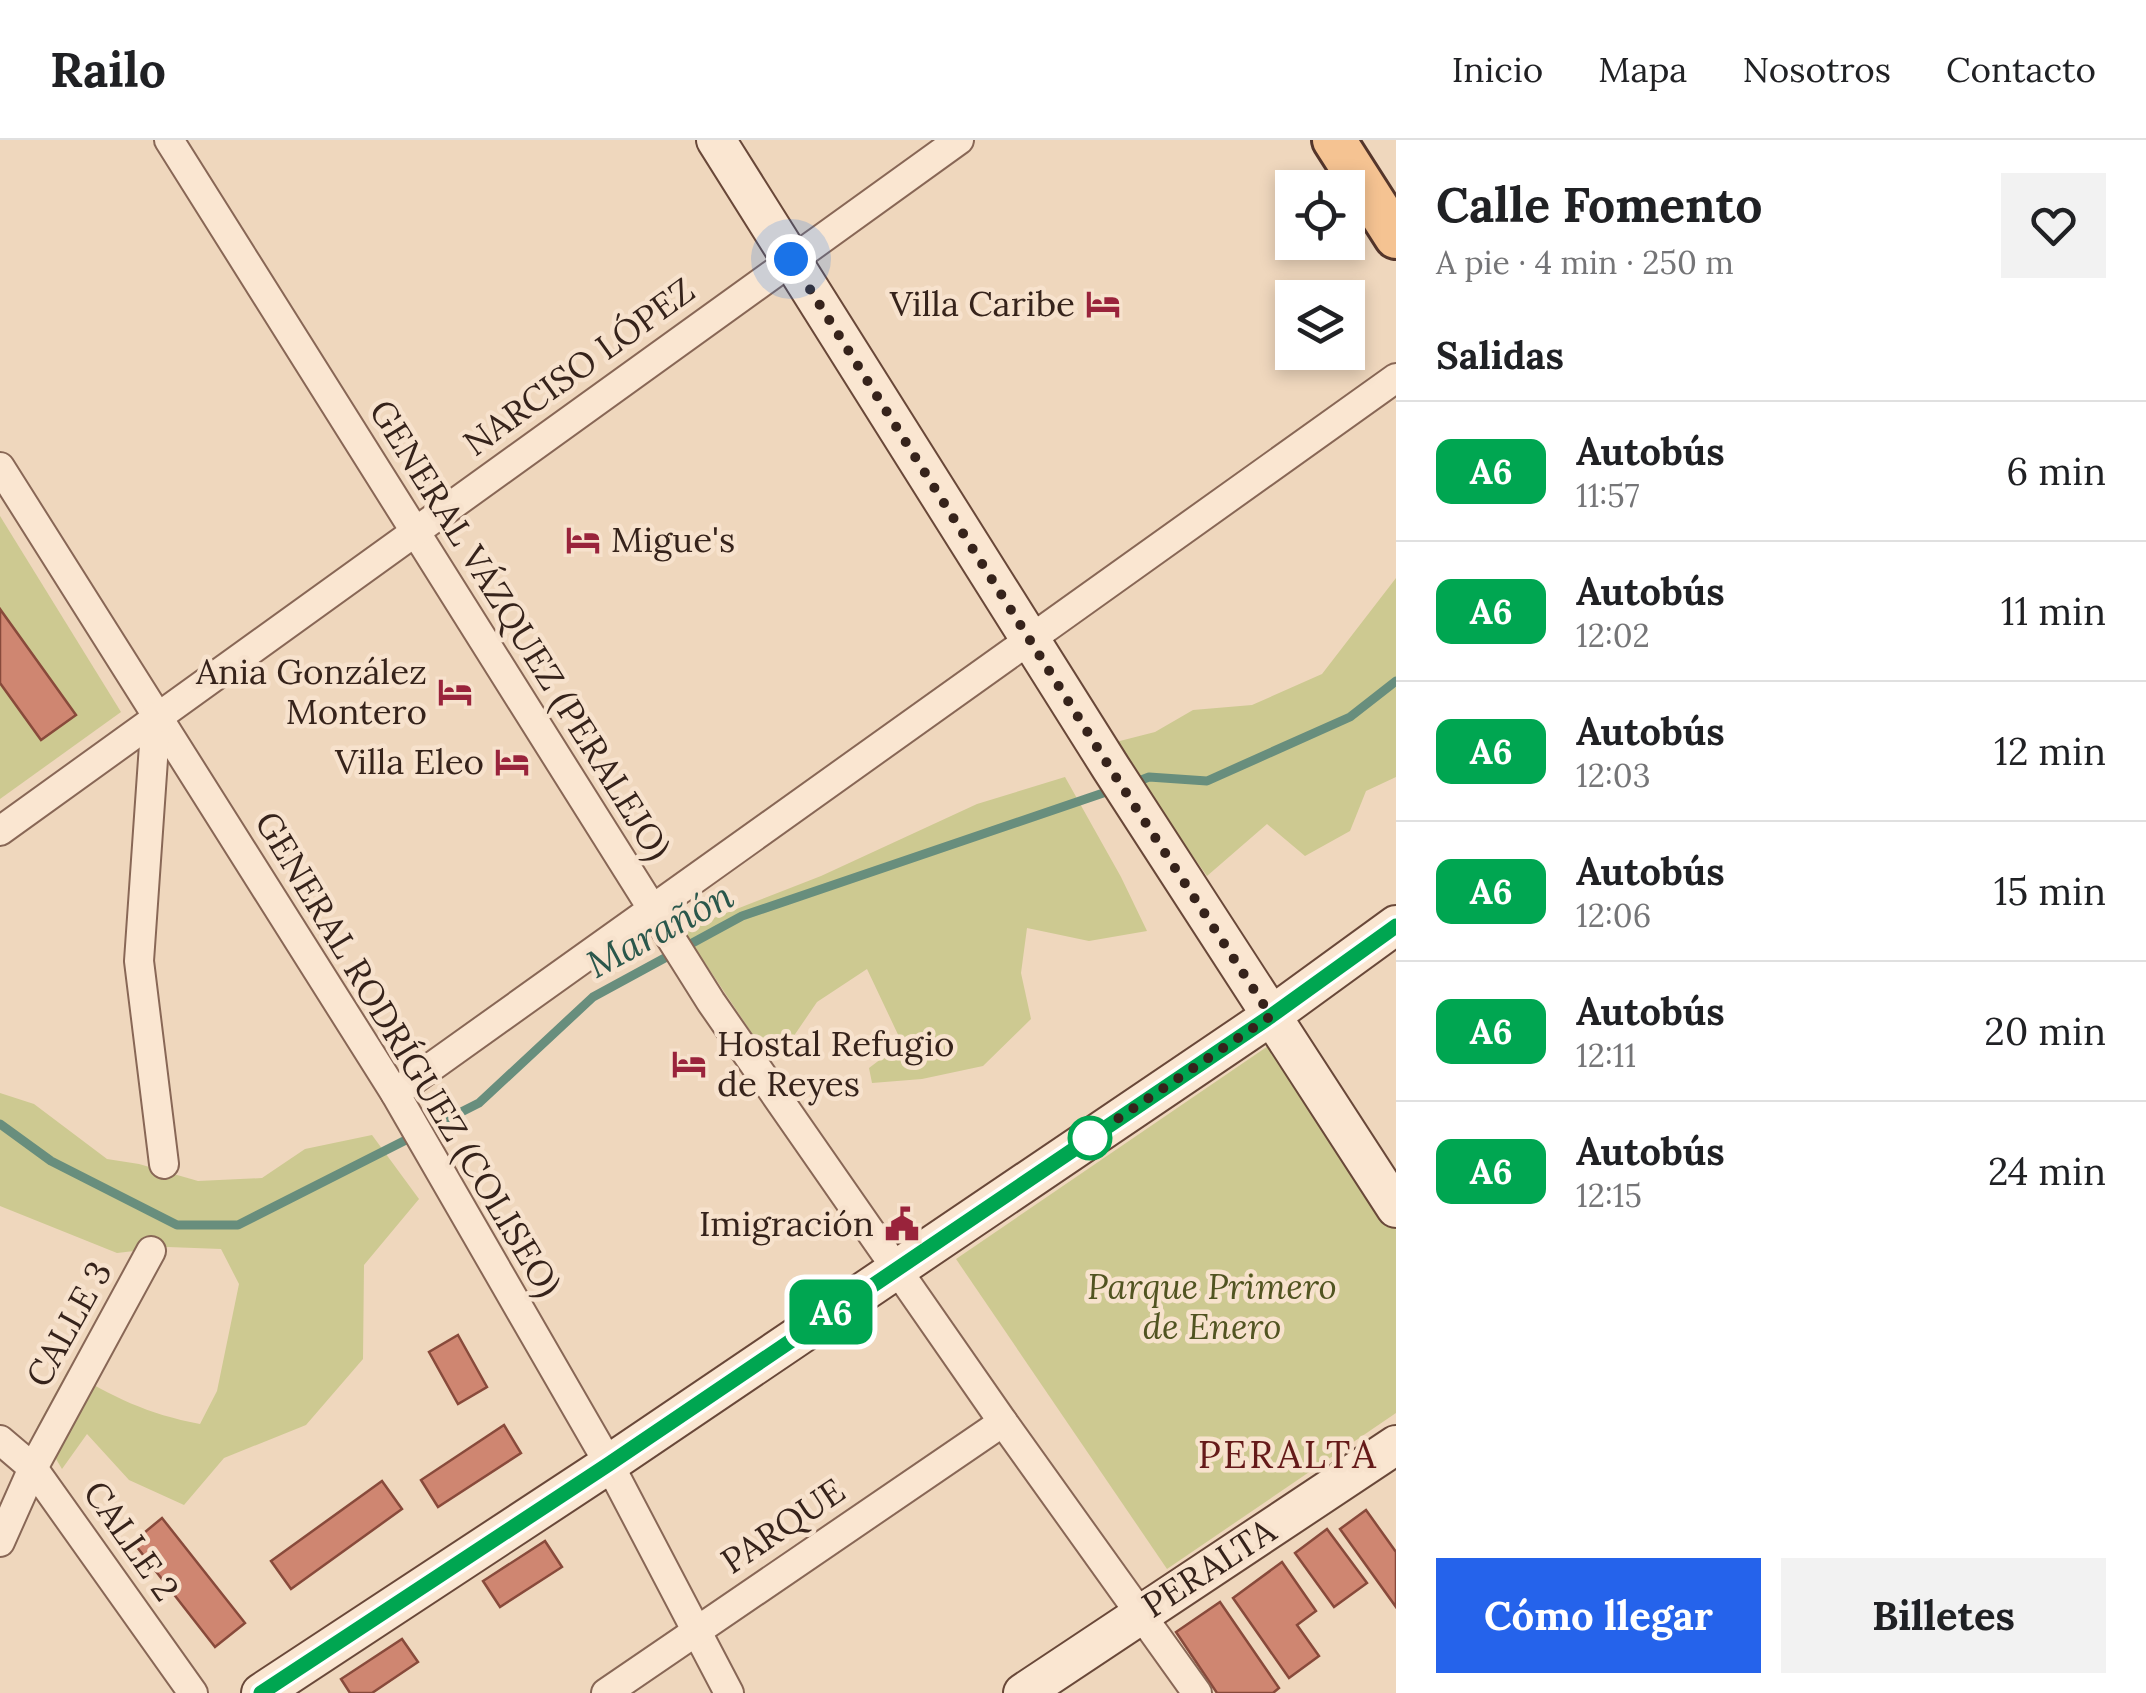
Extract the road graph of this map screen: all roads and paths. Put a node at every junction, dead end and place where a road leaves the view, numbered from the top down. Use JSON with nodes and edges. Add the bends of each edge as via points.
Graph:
{"nodes":[{"id":1,"x":169,"y":140,"type":"edge"},
{"id":2,"x":716,"y":140,"type":"edge"},
{"id":3,"x":959,"y":140,"type":"edge"},
{"id":4,"x":1334,"y":140,"type":"edge"},
{"id":5,"x":1396,"y":237,"type":"edge"},
{"id":6,"x":791,"y":259,"type":"junction"},
{"id":7,"x":1396,"y":378,"type":"edge"},
{"id":8,"x":0,"y":467,"type":"edge"},
{"id":9,"x":415,"y":533,"type":"junction"},
{"id":10,"x":1030,"y":640,"type":"junction"},
{"id":11,"x":156,"y":716,"type":"junction"},
{"id":12,"x":0,"y":831,"type":"edge"},
{"id":13,"x":652,"y":912,"type":"junction"},
{"id":14,"x":1396,"y":926,"type":"edge"},
{"id":15,"x":1271,"y":1016,"type":"junction"},
{"id":16,"x":395,"y":1092,"type":"junction"},
{"id":17,"x":164,"y":1164,"type":"dead end"},
{"id":18,"x":1396,"y":1208,"type":"edge"},
{"id":19,"x":151,"y":1251,"type":"dead end"},
{"id":20,"x":896,"y":1268,"type":"junction"},
{"id":21,"x":1003,"y":1422,"type":"junction"},
{"id":22,"x":0,"y":1440,"type":"edge"},
{"id":23,"x":1396,"y":1445,"type":"edge"},
{"id":24,"x":609,"y":1464,"type":"junction"},
{"id":25,"x":34,"y":1468,"type":"junction"},
{"id":26,"x":0,"y":1542,"type":"edge"},
{"id":27,"x":1141,"y":1613,"type":"junction"},
{"id":28,"x":694,"y":1631,"type":"junction"},
{"id":29,"x":193,"y":1693,"type":"edge"},
{"id":30,"x":261,"y":1693,"type":"edge"},
{"id":31,"x":606,"y":1693,"type":"edge"},
{"id":32,"x":729,"y":1693,"type":"edge"},
{"id":33,"x":1023,"y":1693,"type":"edge"},
{"id":34,"x":1196,"y":1693,"type":"edge"}],
"edges":[{"from":1,"to":9,"type":"street","name":"GENERAL VÁZQUEZ (PERALEJO)"},
{"from":2,"to":6,"type":"street"},
{"from":3,"to":6,"type":"street","name":"NARCISO LÓPEZ"},
{"from":4,"to":5,"type":"main road"},
{"from":6,"to":9,"type":"street","name":"NARCISO LÓPEZ"},
{"from":6,"to":10,"type":"street"},
{"from":7,"to":10,"type":"street"},
{"from":8,"to":11,"type":"street","name":"GENERAL RODRÍGUEZ (COLISEO)"},
{"from":9,"to":11,"type":"street","name":"NARCISO LÓPEZ"},
{"from":9,"to":13,"type":"street","name":"GENERAL VÁZQUEZ (PERALEJO)"},
{"from":10,"to":13,"type":"street"},
{"from":10,"to":15,"type":"street"},
{"from":11,"to":12,"type":"street","name":"NARCISO LÓPEZ"},
{"from":11,"to":16,"type":"street","name":"GENERAL RODRÍGUEZ (COLISEO)"},
{"from":11,"to":17,"type":"street","via":[[139,960]]},
{"from":13,"to":16,"type":"street"},
{"from":13,"to":20,"type":"street","name":"GENERAL VÁZQUEZ (PERALEJO)"},
{"from":14,"to":15,"type":"street"},
{"from":15,"to":18,"type":"street"},
{"from":15,"to":20,"type":"street"},
{"from":16,"to":24,"type":"street","name":"GENERAL RODRÍGUEZ (COLISEO)"},
{"from":19,"to":25,"type":"street","name":"CALLE 3"},
{"from":20,"to":21,"type":"street","name":"GENERAL VÁZQUEZ (PERALEJO)"},
{"from":20,"to":24,"type":"street"},
{"from":21,"to":27,"type":"street","name":"GENERAL VÁZQUEZ (PERALEJO)"},
{"from":21,"to":28,"type":"street","name":"PARQUE"},
{"from":22,"to":25,"type":"street","name":"CALLE 2"},
{"from":23,"to":27,"type":"street","name":"PERALTA"},
{"from":24,"to":28,"type":"street","name":"GENERAL RODRÍGUEZ (COLISEO)"},
{"from":24,"to":30,"type":"street"},
{"from":25,"to":26,"type":"street","name":"CALLE 3"},
{"from":25,"to":29,"type":"street","name":"CALLE 2"},
{"from":27,"to":33,"type":"street","name":"PERALTA"},
{"from":27,"to":34,"type":"street","name":"GENERAL VÁZQUEZ (PERALEJO)"},
{"from":28,"to":31,"type":"street","name":"PARQUE"},
{"from":28,"to":32,"type":"street","name":"GENERAL RODRÍGUEZ (COLISEO)"}]}
